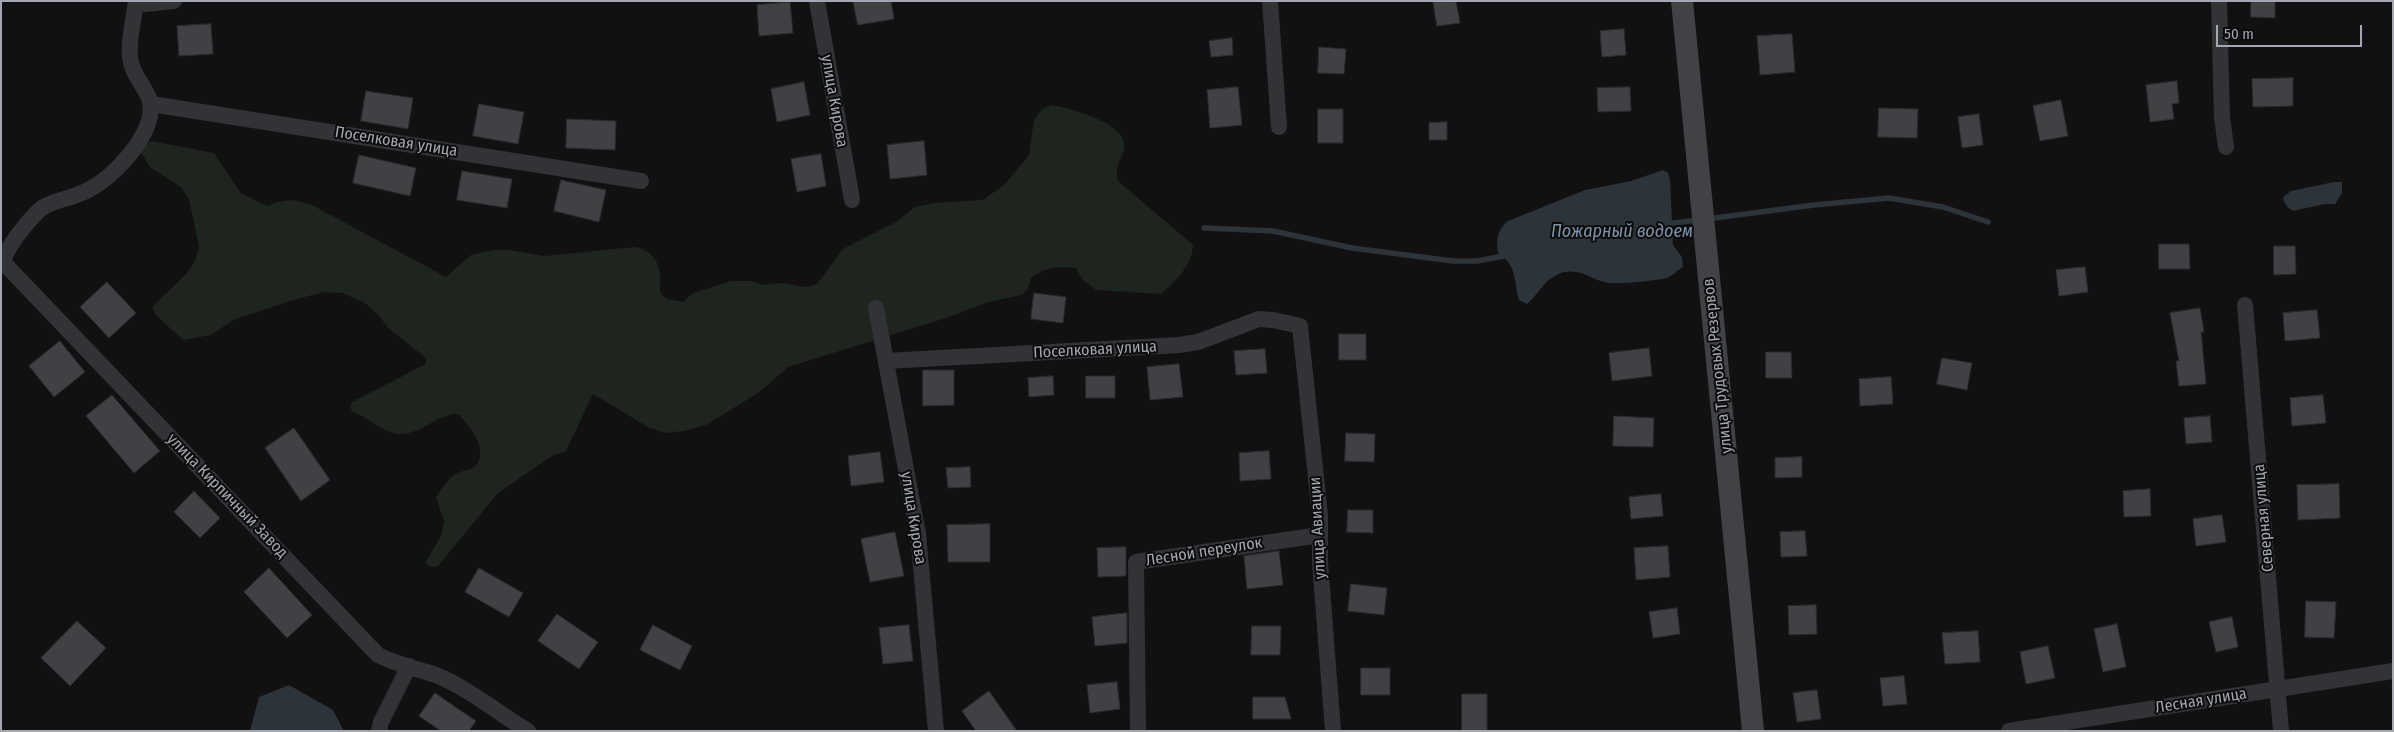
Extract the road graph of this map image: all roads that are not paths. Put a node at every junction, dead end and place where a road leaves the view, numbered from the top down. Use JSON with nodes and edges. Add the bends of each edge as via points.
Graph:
{"nodes":[{"id":1,"x":136,"y":1,"type":"edge"},
{"id":2,"x":140,"y":1,"type":"edge"},
{"id":3,"x":174,"y":1,"type":"edge"},
{"id":4,"x":816,"y":1,"type":"edge"},
{"id":5,"x":1270,"y":1,"type":"edge"},
{"id":6,"x":1682,"y":1,"type":"edge"},
{"id":7,"x":2220,"y":1,"type":"edge"},
{"id":8,"x":151,"y":104,"type":"junction"},
{"id":9,"x":1279,"y":127,"type":"dead end"},
{"id":10,"x":2226,"y":148,"type":"dead end"},
{"id":11,"x":641,"y":181,"type":"dead end"},
{"id":12,"x":852,"y":200,"type":"dead end"},
{"id":13,"x":2245,"y":306,"type":"dead end"},
{"id":14,"x":876,"y":308,"type":"dead end"},
{"id":15,"x":1300,"y":326,"type":"joint"},
{"id":16,"x":886,"y":361,"type":"junction"},
{"id":17,"x":1320,"y":535,"type":"junction"},
{"id":18,"x":409,"y":666,"type":"junction"},
{"id":19,"x":2393,"y":671,"type":"edge"},
{"id":20,"x":2278,"y":689,"type":"junction"},
{"id":21,"x":379,"y":731,"type":"edge"},
{"id":22,"x":528,"y":731,"type":"edge"},
{"id":23,"x":936,"y":731,"type":"edge"},
{"id":24,"x":1138,"y":731,"type":"edge"},
{"id":25,"x":1333,"y":731,"type":"edge"},
{"id":26,"x":1753,"y":731,"type":"edge"},
{"id":27,"x":2009,"y":731,"type":"edge"},
{"id":28,"x":2281,"y":731,"type":"edge"}],
"edges":[{"from":1,"to":8,"type":"street","via":[[130,58]]},
{"from":2,"to":3,"type":"street","via":[[145,4]]},
{"from":4,"to":12,"type":"street","name":"улица Кирова"},
{"from":5,"to":9,"type":"street"},
{"from":6,"to":26,"type":"main road","name":"улица Трудовых Резервов"},
{"from":7,"to":10,"type":"street","via":[[2222,117]]},
{"from":8,"to":11,"type":"street","name":"Поселковая улица"},
{"from":8,"to":18,"type":"street","name":"улица Кирпичный Завод","via":[[142,136],[124,161],[87,192],[42,208],[7,248],[4,263],[378,655],[395,664]]},
{"from":13,"to":20,"type":"street","name":"Северная улица"},
{"from":14,"to":16,"type":"street","name":"улица Кирова"},
{"from":15,"to":16,"type":"street","name":"Поселковая улица","via":[[1259,319],[1198,342],[1179,345]]},
{"from":15,"to":17,"type":"street","name":"улица Авиации"},
{"from":16,"to":23,"type":"street","name":"улица Кирова","via":[[918,534]]},
{"from":17,"to":24,"type":"street","name":"Лесной переулок","via":[[1136,562]]},
{"from":17,"to":25,"type":"street","name":"улица Авиации"},
{"from":18,"to":21,"type":"street"},
{"from":18,"to":22,"type":"street","via":[[449,682]]},
{"from":19,"to":20,"type":"street","name":"Лесная улица"},
{"from":20,"to":27,"type":"street","name":"Лесная улица"},
{"from":20,"to":28,"type":"street","name":"Северная улица"}]}
